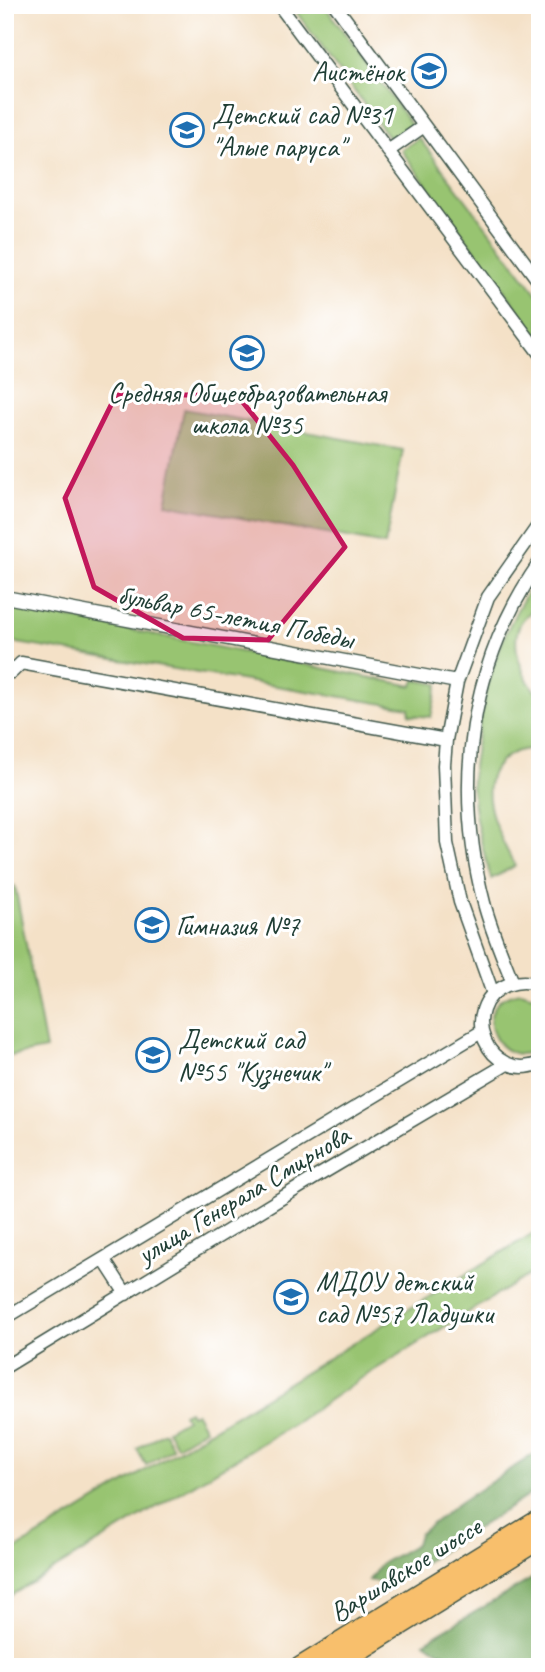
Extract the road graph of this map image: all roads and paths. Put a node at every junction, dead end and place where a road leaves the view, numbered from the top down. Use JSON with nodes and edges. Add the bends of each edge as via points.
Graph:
{"nodes":[{"id":1,"x":279,"y":5,"type":"edge"},
{"id":2,"x":335,"y":5,"type":"edge"},
{"id":3,"x":424,"y":126,"type":"junction"},
{"id":4,"x":388,"y":151,"type":"junction"},
{"id":5,"x":540,"y":283,"type":"edge"},
{"id":6,"x":540,"y":354,"type":"edge"},
{"id":7,"x":540,"y":523,"type":"edge"},
{"id":8,"x":540,"y":562,"type":"edge"},
{"id":9,"x":5,"y":597,"type":"edge"},
{"id":10,"x":472,"y":636,"type":"junction"},
{"id":11,"x":496,"y":642,"type":"junction"},
{"id":12,"x":5,"y":670,"type":"edge"},
{"id":13,"x":457,"y":682,"type":"junction"},
{"id":14,"x":446,"y":740,"type":"junction"},
{"id":15,"x":444,"y":789,"type":"junction"},
{"id":16,"x":467,"y":789,"type":"junction"},
{"id":17,"x":513,"y":983,"type":"junction"},
{"id":18,"x":540,"y":985,"type":"edge"},
{"id":19,"x":493,"y":994,"type":"junction"},
{"id":20,"x":481,"y":1032,"type":"junction"},
{"id":21,"x":507,"y":1064,"type":"junction"},
{"id":22,"x":538,"y":1067,"type":"edge"},
{"id":23,"x":104,"y":1260,"type":"junction"},
{"id":24,"x":126,"y":1294,"type":"junction"},
{"id":25,"x":5,"y":1318,"type":"edge"},
{"id":26,"x":5,"y":1367,"type":"edge"},
{"id":27,"x":540,"y":1519,"type":"edge"},
{"id":28,"x":540,"y":1539,"type":"edge"},
{"id":29,"x":300,"y":1667,"type":"edge"},
{"id":30,"x":333,"y":1667,"type":"edge"}],
"edges":[{"from":1,"to":4,"type":"street"},
{"from":2,"to":3,"type":"street"},
{"from":3,"to":4,"type":"street"},
{"from":3,"to":5,"type":"street"},
{"from":4,"to":6,"type":"street"},
{"from":7,"to":10,"type":"street","via":[[488,597]]},
{"from":8,"to":11,"type":"street","via":[[521,589]]},
{"from":9,"to":13,"type":"street","name":"бульвар 65-летия Победы"},
{"from":10,"to":11,"type":"street"},
{"from":10,"to":13,"type":"street"},
{"from":11,"to":16,"type":"street","via":[[476,709]]},
{"from":12,"to":14,"type":"street","via":[[12,672],[21,663]]},
{"from":13,"to":14,"type":"street"},
{"from":14,"to":15,"type":"street"},
{"from":15,"to":16,"type":"street"},
{"from":15,"to":19,"type":"street","via":[[447,843],[460,902]]},
{"from":16,"to":17,"type":"street","via":[[484,904]]},
{"from":17,"to":18,"type":"street"},
{"from":17,"to":19,"type":"street"},
{"from":19,"to":20,"type":"street","via":[[483,1011]]},
{"from":20,"to":21,"type":"street","via":[[486,1045]]},
{"from":20,"to":23,"type":"street","name":"улица Генерала Смирнова"},
{"from":21,"to":22,"type":"street"},
{"from":21,"to":24,"type":"street","name":"улица Генерала Смирнова"},
{"from":23,"to":24,"type":"street"},
{"from":23,"to":25,"type":"street","name":"улица Генерала Смирнова"},
{"from":24,"to":26,"type":"street","name":"улица Генерала Смирнова"},
{"from":27,"to":29,"type":"main road","name":"Варшавское шоссе"},
{"from":28,"to":30,"type":"main road","name":"Варшавское шоссе"}]}
